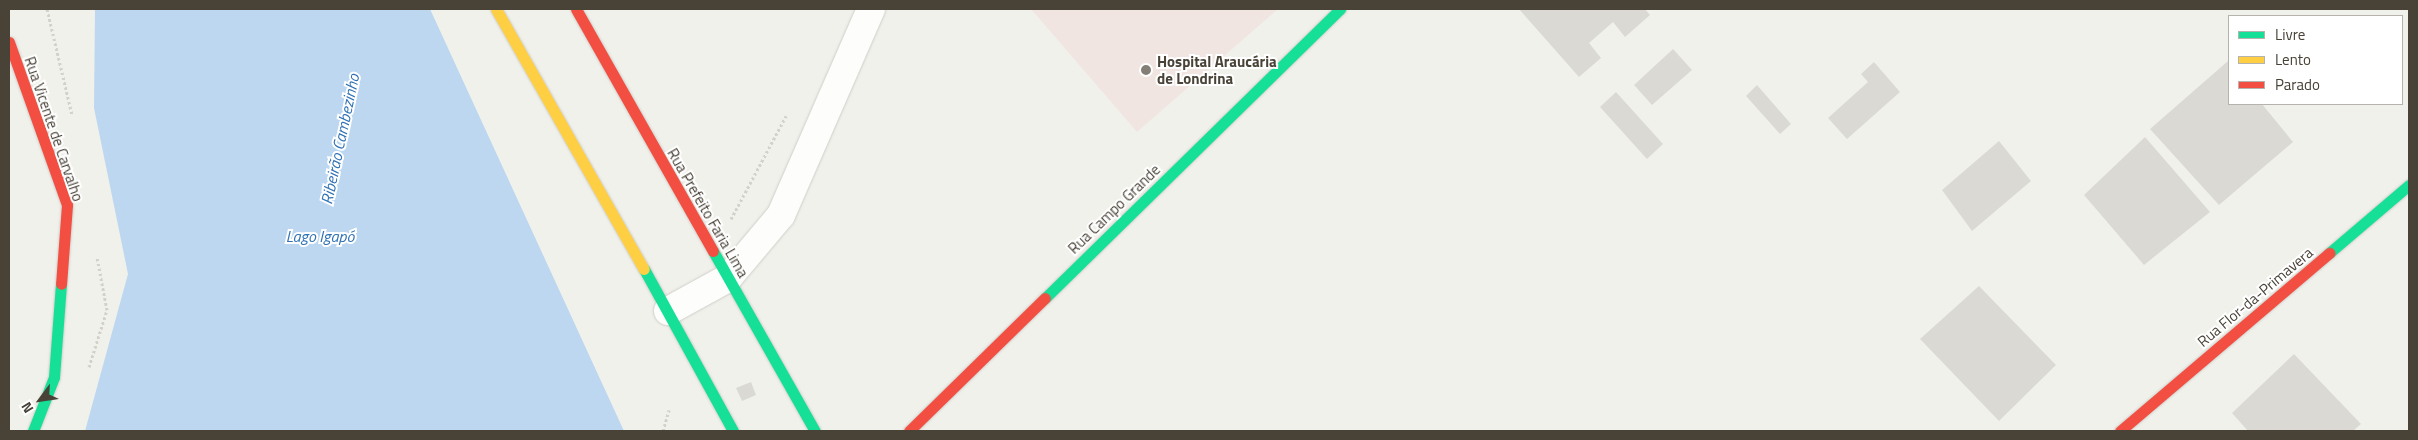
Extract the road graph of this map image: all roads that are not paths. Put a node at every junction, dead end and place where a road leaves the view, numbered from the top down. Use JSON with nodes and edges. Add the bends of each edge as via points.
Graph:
{"nodes":[{"id":1,"x":496,"y":9,"type":"edge"},
{"id":2,"x":576,"y":9,"type":"edge"},
{"id":3,"x":871,"y":9,"type":"edge"},
{"id":4,"x":1340,"y":9,"type":"edge"},
{"id":5,"x":9,"y":42,"type":"edge"},
{"id":6,"x":2409,"y":185,"type":"edge"},
{"id":7,"x":728,"y":278,"type":"junction"},
{"id":8,"x":668,"y":311,"type":"junction"},
{"id":9,"x":33,"y":431,"type":"edge"},
{"id":10,"x":733,"y":431,"type":"edge"},
{"id":11,"x":815,"y":431,"type":"edge"},
{"id":12,"x":909,"y":431,"type":"edge"},
{"id":13,"x":2120,"y":431,"type":"edge"}],
"edges":[{"from":1,"to":8,"type":"street"},
{"from":2,"to":7,"type":"street","name":"Rua Prefeito Faria Lima"},
{"from":3,"to":7,"type":"street","via":[[782,215]]},
{"from":4,"to":12,"type":"street","name":"Rua Campo Grande"},
{"from":5,"to":9,"type":"street","name":"Rua Vicente de Carvalho","via":[[67,204],[54,377]]},
{"from":6,"to":13,"type":"street","name":"Rua Flor-da-Primavera"},
{"from":7,"to":8,"type":"street"},
{"from":7,"to":11,"type":"street","name":"Rua Prefeito Faria Lima"},
{"from":8,"to":10,"type":"street"}]}
